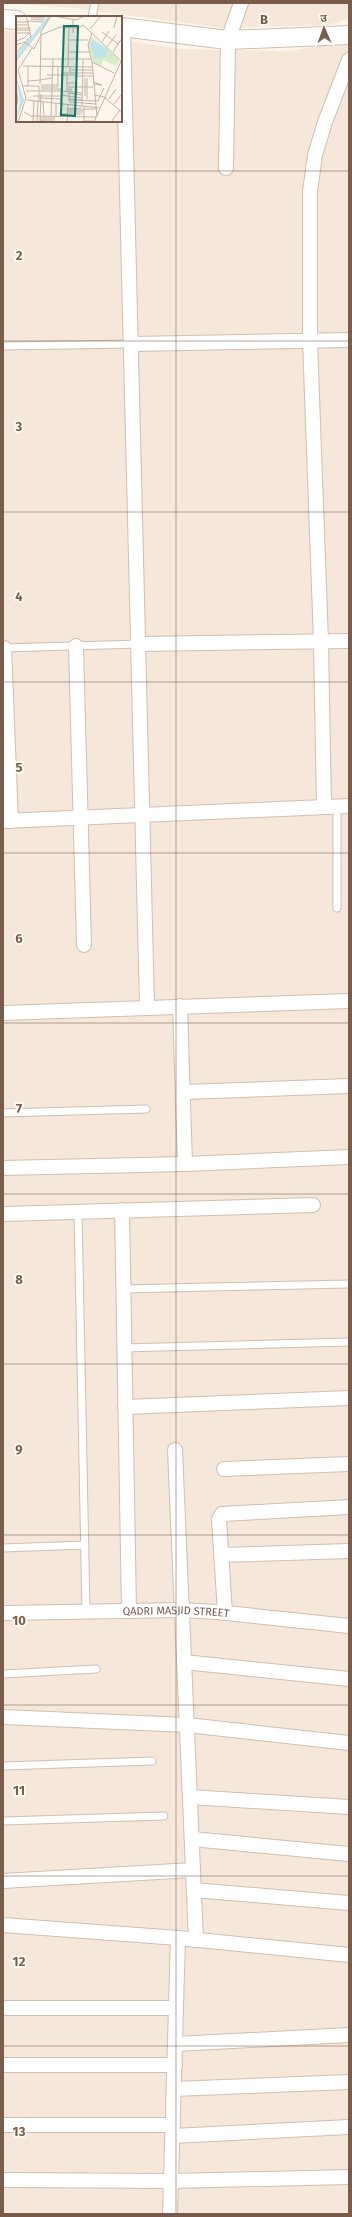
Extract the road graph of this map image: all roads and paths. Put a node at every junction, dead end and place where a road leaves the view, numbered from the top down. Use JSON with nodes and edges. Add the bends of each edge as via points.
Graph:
{"nodes":[{"id":1,"x":95,"y":3,"type":"edge"},
{"id":2,"x":241,"y":3,"type":"edge"},
{"id":3,"x":92,"y":16,"type":"edge"},
{"id":4,"x":3,"y":19,"type":"edge"},
{"id":5,"x":16,"y":20,"type":"edge"},
{"id":6,"x":122,"y":28,"type":"edge"},
{"id":7,"x":349,"y":35,"type":"edge"},
{"id":8,"x":228,"y":40,"type":"junction"},
{"id":9,"x":349,"y":60,"type":"edge"},
{"id":10,"x":226,"y":168,"type":"dead end"},
{"id":11,"x":349,"y":340,"type":"edge"},
{"id":12,"x":310,"y":341,"type":"junction"},
{"id":13,"x":131,"y":344,"type":"junction"},
{"id":14,"x":3,"y":346,"type":"edge"},
{"id":15,"x":349,"y":641,"type":"edge"},
{"id":16,"x":321,"y":642,"type":"junction"},
{"id":17,"x":139,"y":644,"type":"junction"},
{"id":18,"x":76,"y":646,"type":"junction"},
{"id":19,"x":3,"y":648,"type":"edge"},
{"id":20,"x":337,"y":807,"type":"edge"},
{"id":21,"x":143,"y":815,"type":"junction"},
{"id":22,"x":81,"y":818,"type":"junction"},
{"id":23,"x":7,"y":821,"type":"edge"},
{"id":24,"x":337,"y":908,"type":"dead end"},
{"id":25,"x":84,"y":945,"type":"dead end"},
{"id":26,"x":349,"y":1001,"type":"edge"},
{"id":27,"x":180,"y":1006,"type":"junction"},
{"id":28,"x":147,"y":1007,"type":"junction"},
{"id":29,"x":3,"y":1013,"type":"edge"},
{"id":30,"x":349,"y":1086,"type":"edge"},
{"id":31,"x":184,"y":1092,"type":"junction"},
{"id":32,"x":146,"y":1109,"type":"dead end"},
{"id":33,"x":3,"y":1113,"type":"edge"},
{"id":34,"x":349,"y":1157,"type":"edge"},
{"id":35,"x":185,"y":1164,"type":"junction"},
{"id":36,"x":3,"y":1168,"type":"edge"},
{"id":37,"x":313,"y":1205,"type":"dead end"},
{"id":38,"x":122,"y":1210,"type":"junction"},
{"id":39,"x":78,"y":1212,"type":"junction"},
{"id":40,"x":3,"y":1214,"type":"edge"},
{"id":41,"x":349,"y":1284,"type":"edge"},
{"id":42,"x":123,"y":1289,"type":"junction"},
{"id":43,"x":349,"y":1342,"type":"edge"},
{"id":44,"x":124,"y":1348,"type":"junction"},
{"id":45,"x":349,"y":1398,"type":"edge"},
{"id":46,"x":125,"y":1407,"type":"junction"},
{"id":47,"x":175,"y":1450,"type":"dead end"},
{"id":48,"x":349,"y":1464,"type":"edge"},
{"id":49,"x":224,"y":1469,"type":"dead end"},
{"id":50,"x":349,"y":1507,"type":"edge"},
{"id":51,"x":85,"y":1545,"type":"junction"},
{"id":52,"x":3,"y":1548,"type":"edge"},
{"id":53,"x":349,"y":1550,"type":"edge"},
{"id":54,"x":222,"y":1555,"type":"junction"},
{"id":55,"x":182,"y":1610,"type":"junction"},
{"id":56,"x":128,"y":1611,"type":"junction"},
{"id":57,"x":86,"y":1612,"type":"junction"},
{"id":58,"x":3,"y":1613,"type":"edge"},
{"id":59,"x":225,"y":1613,"type":"junction"},
{"id":60,"x":349,"y":1626,"type":"edge"},
{"id":61,"x":184,"y":1662,"type":"junction"},
{"id":62,"x":96,"y":1669,"type":"dead end"},
{"id":63,"x":3,"y":1674,"type":"edge"},
{"id":64,"x":349,"y":1679,"type":"edge"},
{"id":65,"x":3,"y":1717,"type":"edge"},
{"id":66,"x":187,"y":1726,"type":"junction"},
{"id":67,"x":349,"y":1743,"type":"edge"},
{"id":68,"x":152,"y":1761,"type":"dead end"},
{"id":69,"x":3,"y":1766,"type":"edge"},
{"id":70,"x":190,"y":1797,"type":"junction"},
{"id":71,"x":349,"y":1807,"type":"edge"},
{"id":72,"x":164,"y":1816,"type":"dead end"},
{"id":73,"x":3,"y":1821,"type":"edge"},
{"id":74,"x":192,"y":1839,"type":"junction"},
{"id":75,"x":349,"y":1854,"type":"edge"},
{"id":76,"x":193,"y":1870,"type":"junction"},
{"id":77,"x":3,"y":1881,"type":"edge"},
{"id":78,"x":194,"y":1890,"type":"junction"},
{"id":79,"x":349,"y":1903,"type":"edge"},
{"id":80,"x":3,"y":1925,"type":"edge"},
{"id":81,"x":178,"y":1938,"type":"junction"},
{"id":82,"x":196,"y":1940,"type":"junction"},
{"id":83,"x":349,"y":1955,"type":"edge"},
{"id":84,"x":3,"y":2008,"type":"edge"},
{"id":85,"x":176,"y":2008,"type":"junction"},
{"id":86,"x":349,"y":2035,"type":"edge"},
{"id":87,"x":176,"y":2044,"type":"junction"},
{"id":88,"x":3,"y":2065,"type":"edge"},
{"id":89,"x":175,"y":2065,"type":"junction"},
{"id":90,"x":349,"y":2082,"type":"edge"},
{"id":91,"x":174,"y":2089,"type":"junction"},
{"id":92,"x":3,"y":2125,"type":"edge"},
{"id":93,"x":349,"y":2127,"type":"edge"},
{"id":94,"x":173,"y":2130,"type":"junction"},
{"id":95,"x":349,"y":2177,"type":"edge"},
{"id":96,"x":3,"y":2180,"type":"edge"},
{"id":97,"x":172,"y":2181,"type":"junction"},
{"id":98,"x":170,"y":2214,"type":"edge"}],
"edges":[{"from":1,"to":3,"type":"lane"},
{"from":2,"to":8,"type":"street"},
{"from":4,"to":5,"type":"street"},
{"from":6,"to":8,"type":"street"},
{"from":6,"to":13,"type":"street"},
{"from":7,"to":8,"type":"street"},
{"from":8,"to":10,"type":"street"},
{"from":9,"to":12,"type":"street","via":[[315,155],[310,192]]},
{"from":11,"to":12,"type":"street"},
{"from":12,"to":13,"type":"street"},
{"from":12,"to":16,"type":"street"},
{"from":13,"to":14,"type":"lane"},
{"from":13,"to":17,"type":"street"},
{"from":15,"to":16,"type":"street"},
{"from":16,"to":17,"type":"street"},
{"from":16,"to":20,"type":"street"},
{"from":17,"to":18,"type":"lane"},
{"from":17,"to":21,"type":"street"},
{"from":18,"to":19,"type":"lane"},
{"from":18,"to":22,"type":"street"},
{"from":19,"to":23,"type":"street"},
{"from":20,"to":21,"type":"street"},
{"from":20,"to":24,"type":"lane"},
{"from":21,"to":22,"type":"street"},
{"from":21,"to":28,"type":"street"},
{"from":22,"to":23,"type":"street"},
{"from":22,"to":25,"type":"street"},
{"from":26,"to":27,"type":"street"},
{"from":27,"to":28,"type":"street"},
{"from":27,"to":31,"type":"street"},
{"from":28,"to":29,"type":"street"},
{"from":30,"to":31,"type":"street"},
{"from":31,"to":35,"type":"street"},
{"from":32,"to":33,"type":"lane"},
{"from":34,"to":35,"type":"street"},
{"from":35,"to":36,"type":"street"},
{"from":37,"to":38,"type":"street"},
{"from":38,"to":39,"type":"street"},
{"from":38,"to":42,"type":"street"},
{"from":39,"to":40,"type":"street"},
{"from":39,"to":51,"type":"lane"},
{"from":41,"to":42,"type":"lane"},
{"from":42,"to":44,"type":"street"},
{"from":43,"to":44,"type":"lane"},
{"from":44,"to":46,"type":"street"},
{"from":45,"to":46,"type":"street"},
{"from":46,"to":56,"type":"street"},
{"from":47,"to":55,"type":"street"},
{"from":48,"to":49,"type":"street"},
{"from":50,"to":54,"type":"street","via":[[222,1514],[219,1519]]},
{"from":51,"to":52,"type":"lane"},
{"from":51,"to":57,"type":"lane"},
{"from":53,"to":54,"type":"street"},
{"from":54,"to":59,"type":"street"},
{"from":55,"to":56,"type":"street","name":"QADRI MASJID STREET"},
{"from":55,"to":59,"type":"street","name":"QADRI MASJID STREET"},
{"from":55,"to":61,"type":"street"},
{"from":56,"to":57,"type":"street","name":"QADRI MASJID STREET"},
{"from":57,"to":58,"type":"street","name":"QADRI MASJID STREET"},
{"from":59,"to":60,"type":"street","name":"QADRI MASJID STREET"},
{"from":61,"to":64,"type":"street"},
{"from":61,"to":66,"type":"street"},
{"from":62,"to":63,"type":"lane"},
{"from":65,"to":66,"type":"street"},
{"from":66,"to":67,"type":"street"},
{"from":66,"to":70,"type":"street"},
{"from":68,"to":69,"type":"lane"},
{"from":70,"to":71,"type":"street"},
{"from":70,"to":74,"type":"street"},
{"from":72,"to":73,"type":"lane"},
{"from":74,"to":75,"type":"street"},
{"from":74,"to":76,"type":"street"},
{"from":76,"to":77,"type":"street"},
{"from":76,"to":78,"type":"street"},
{"from":78,"to":79,"type":"street"},
{"from":78,"to":82,"type":"street"},
{"from":80,"to":81,"type":"street"},
{"from":81,"to":82,"type":"street"},
{"from":81,"to":85,"type":"street"},
{"from":82,"to":83,"type":"street"},
{"from":84,"to":85,"type":"street"},
{"from":85,"to":87,"type":"street"},
{"from":86,"to":87,"type":"street"},
{"from":87,"to":89,"type":"street"},
{"from":88,"to":89,"type":"street"},
{"from":89,"to":91,"type":"street"},
{"from":90,"to":91,"type":"street"},
{"from":91,"to":94,"type":"street"},
{"from":92,"to":94,"type":"street"},
{"from":93,"to":94,"type":"street"},
{"from":94,"to":97,"type":"street"},
{"from":95,"to":97,"type":"street"},
{"from":96,"to":97,"type":"street"},
{"from":97,"to":98,"type":"street"}]}
